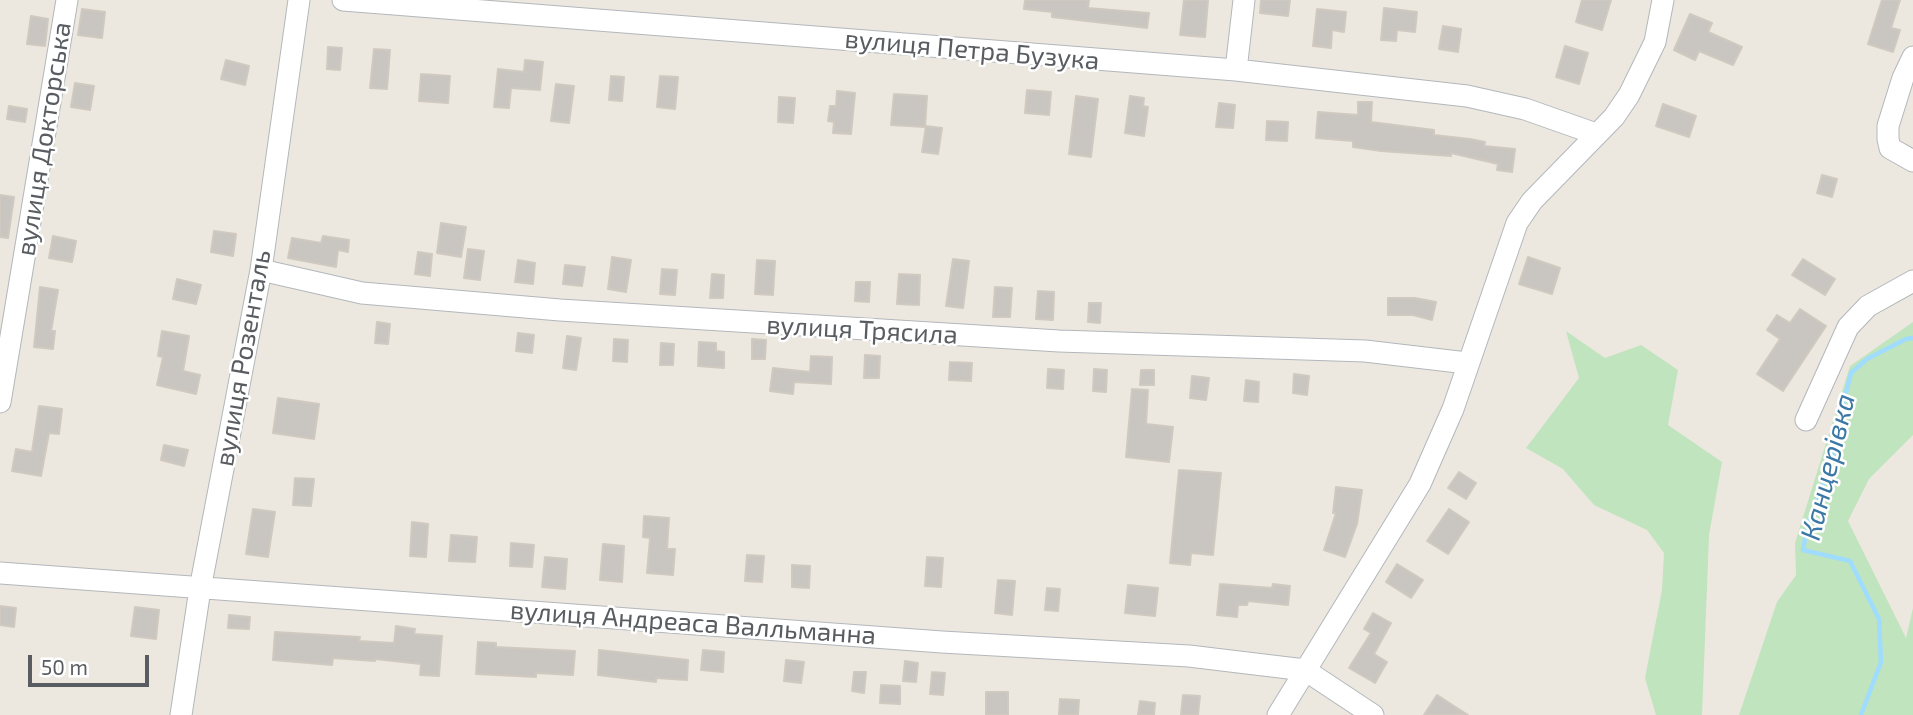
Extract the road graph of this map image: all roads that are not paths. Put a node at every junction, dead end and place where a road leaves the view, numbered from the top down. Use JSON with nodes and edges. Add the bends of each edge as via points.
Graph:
{"nodes":[{"id":1,"x":66,"y":0,"type":"edge"},
{"id":2,"x":299,"y":0,"type":"edge"},
{"id":3,"x":343,"y":0,"type":"edge"},
{"id":4,"x":1244,"y":0,"type":"edge"},
{"id":5,"x":1663,"y":0,"type":"edge"},
{"id":6,"x":1913,"y":57,"type":"edge"},
{"id":7,"x":1236,"y":70,"type":"junction"},
{"id":8,"x":1595,"y":134,"type":"junction"},
{"id":9,"x":1913,"y":161,"type":"edge"},
{"id":10,"x":261,"y":271,"type":"junction"},
{"id":11,"x":1913,"y":281,"type":"edge"},
{"id":12,"x":1467,"y":363,"type":"junction"},
{"id":13,"x":0,"y":402,"type":"edge"},
{"id":14,"x":1805,"y":420,"type":"dead end"},
{"id":15,"x":0,"y":573,"type":"edge"},
{"id":16,"x":200,"y":589,"type":"junction"},
{"id":17,"x":1305,"y":670,"type":"junction"},
{"id":18,"x":181,"y":715,"type":"edge"},
{"id":19,"x":1278,"y":715,"type":"edge"},
{"id":20,"x":1373,"y":715,"type":"edge"}],
"edges":[{"from":1,"to":13,"type":"street","name":"вулиця Докторська"},
{"from":2,"to":10,"type":"street","name":"вулиця Розенталь"},
{"from":3,"to":7,"type":"street","name":"вулиця Петра Бузука"},
{"from":4,"to":7,"type":"street"},
{"from":5,"to":8,"type":"street","via":[[1644,69],[1614,117]]},
{"from":6,"to":9,"type":"street","via":[[1888,126],[1890,148]]},
{"from":7,"to":8,"type":"street","name":"вулиця Петра Бузука","via":[[1467,96],[1525,108]]},
{"from":8,"to":12,"type":"street","via":[[1517,223]]},
{"from":10,"to":12,"type":"street","name":"вулиця Трясила","via":[[362,293],[560,310],[1046,341],[1365,351]]},
{"from":10,"to":16,"type":"street","name":"вулиця Розенталь"},
{"from":11,"to":14,"type":"street","via":[[1868,306],[1848,327]]},
{"from":12,"to":17,"type":"street","via":[[1453,409],[1414,495]]},
{"from":15,"to":16,"type":"street","name":"вулиця Андреаса Валльманна"},
{"from":16,"to":17,"type":"street","name":"вулиця Андреаса Валльманна","via":[[1189,656]]},
{"from":16,"to":18,"type":"street","name":"вулиця Розенталь"},
{"from":17,"to":19,"type":"street"},
{"from":17,"to":20,"type":"street","name":"вулиця Андреаса Валльманна"}]}
